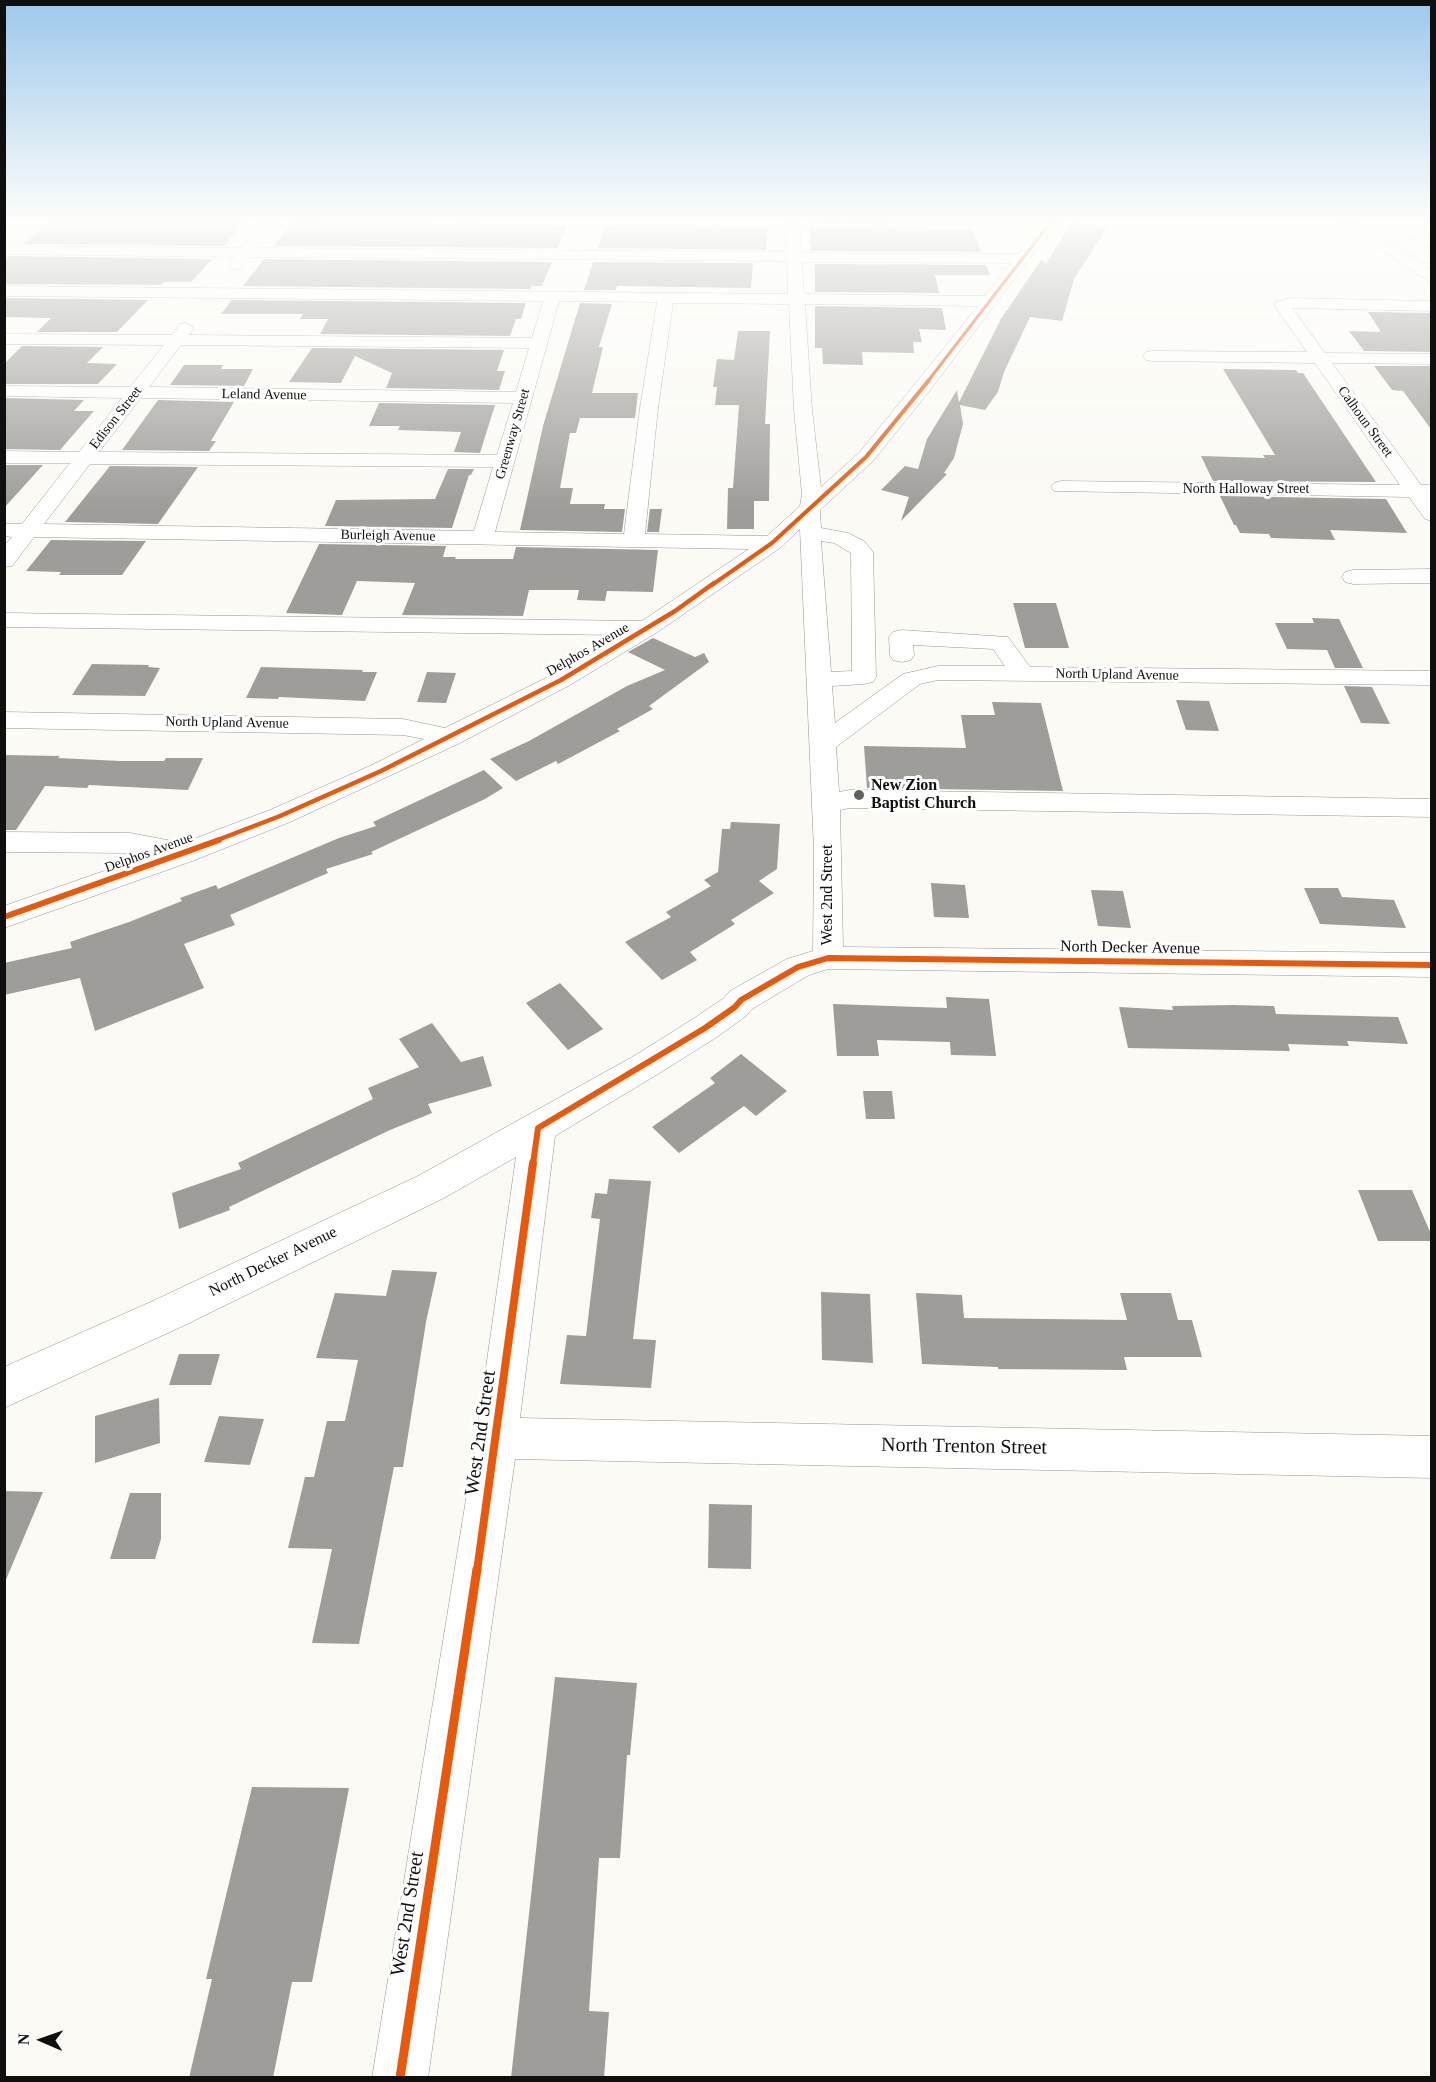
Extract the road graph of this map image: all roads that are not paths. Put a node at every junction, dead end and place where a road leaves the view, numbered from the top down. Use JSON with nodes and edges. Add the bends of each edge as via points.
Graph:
{"nodes":[{"id":1,"x":195,"y":316,"type":"edge"},
{"id":2,"x":547,"y":316,"type":"edge"},
{"id":3,"x":663,"y":316,"type":"edge"},
{"id":4,"x":797,"y":316,"type":"edge"},
{"id":5,"x":977,"y":316,"type":"edge"},
{"id":6,"x":1289,"y":316,"type":"edge"},
{"id":7,"x":4,"y":339,"type":"edge"},
{"id":8,"x":176,"y":340,"type":"junction"},
{"id":9,"x":540,"y":343,"type":"junction"},
{"id":10,"x":1152,"y":356,"type":"dead end"},
{"id":11,"x":1318,"y":358,"type":"junction"},
{"id":12,"x":1431,"y":359,"type":"edge"},
{"id":13,"x":4,"y":391,"type":"edge"},
{"id":14,"x":136,"y":393,"type":"junction"},
{"id":15,"x":524,"y":398,"type":"junction"},
{"id":16,"x":4,"y":457,"type":"edge"},
{"id":17,"x":85,"y":458,"type":"junction"},
{"id":18,"x":506,"y":461,"type":"junction"},
{"id":19,"x":1061,"y":488,"type":"dead end"},
{"id":20,"x":1423,"y":491,"type":"edge"},
{"id":21,"x":1431,"y":515,"type":"edge"},
{"id":22,"x":810,"y":521,"type":"junction"},
{"id":23,"x":4,"y":530,"type":"edge"},
{"id":24,"x":28,"y":530,"type":"junction"},
{"id":25,"x":483,"y":537,"type":"junction"},
{"id":26,"x":634,"y":539,"type":"junction"},
{"id":27,"x":772,"y":543,"type":"junction"},
{"id":28,"x":4,"y":561,"type":"edge"},
{"id":29,"x":837,"y":567,"type":"junction"},
{"id":30,"x":1431,"y":576,"type":"edge"},
{"id":31,"x":1353,"y":577,"type":"dead end"},
{"id":32,"x":839,"y":614,"type":"junction"},
{"id":33,"x":4,"y":620,"type":"edge"},
{"id":34,"x":648,"y":628,"type":"junction"},
{"id":35,"x":864,"y":647,"type":"junction"},
{"id":36,"x":902,"y":655,"type":"junction"},
{"id":37,"x":1023,"y":674,"type":"junction"},
{"id":38,"x":924,"y":675,"type":"junction"},
{"id":39,"x":1431,"y":678,"type":"edge"},
{"id":40,"x":819,"y":679,"type":"junction"},
{"id":41,"x":4,"y":720,"type":"edge"},
{"id":42,"x":448,"y":738,"type":"junction"},
{"id":43,"x":824,"y":744,"type":"junction"},
{"id":44,"x":826,"y":803,"type":"junction"},
{"id":45,"x":1431,"y":808,"type":"edge"},
{"id":46,"x":4,"y":842,"type":"edge"},
{"id":47,"x":185,"y":853,"type":"junction"},
{"id":48,"x":4,"y":916,"type":"edge"},
{"id":49,"x":828,"y":958,"type":"junction"},
{"id":50,"x":1431,"y":965,"type":"edge"},
{"id":51,"x":538,"y":1128,"type":"junction"},
{"id":52,"x":4,"y":1388,"type":"edge"},
{"id":53,"x":497,"y":1438,"type":"junction"},
{"id":54,"x":1431,"y":1457,"type":"edge"},
{"id":55,"x":400,"y":2078,"type":"edge"}],
"edges":[{"from":1,"to":8,"type":"street","name":"Edison Street"},
{"from":2,"to":9,"type":"street","name":"Greenway Street"},
{"from":3,"to":26,"type":"street"},
{"from":4,"to":22,"type":"street","name":"West 2nd Street","via":[[812,494]]},
{"from":5,"to":22,"type":"street","name":"Delphos Avenue","via":[[921,390]]},
{"from":6,"to":11,"type":"street","name":"Calhoun Street"},
{"from":7,"to":8,"type":"street"},
{"from":8,"to":9,"type":"street"},
{"from":8,"to":14,"type":"street","name":"Edison Street"},
{"from":9,"to":15,"type":"street","name":"Greenway Street"},
{"from":10,"to":11,"type":"street"},
{"from":11,"to":12,"type":"street"},
{"from":11,"to":20,"type":"street","name":"Calhoun Street"},
{"from":13,"to":14,"type":"street","name":"Leland Avenue"},
{"from":14,"to":15,"type":"street","name":"Leland Avenue"},
{"from":14,"to":17,"type":"street","name":"Edison Street"},
{"from":15,"to":18,"type":"street","name":"Greenway Street"},
{"from":16,"to":17,"type":"street"},
{"from":17,"to":18,"type":"street"},
{"from":17,"to":24,"type":"street","name":"Edison Street"},
{"from":18,"to":25,"type":"street","name":"Greenway Street"},
{"from":19,"to":20,"type":"street","name":"North Halloway Street"},
{"from":20,"to":21,"type":"street","name":"Calhoun Street"},
{"from":22,"to":27,"type":"street","name":"Delphos Avenue"},
{"from":22,"to":29,"type":"street","name":"West 2nd Street"},
{"from":22,"to":29,"type":"street","via":[[862,552]]},
{"from":23,"to":24,"type":"street","name":"Burleigh Avenue"},
{"from":24,"to":25,"type":"street","name":"Burleigh Avenue"},
{"from":24,"to":28,"type":"street","name":"Edison Street"},
{"from":25,"to":26,"type":"street","name":"Burleigh Avenue"},
{"from":26,"to":27,"type":"street","name":"Burleigh Avenue"},
{"from":27,"to":34,"type":"street","name":"Delphos Avenue"},
{"from":29,"to":32,"type":"street"},
{"from":29,"to":32,"type":"street","name":"West 2nd Street"},
{"from":30,"to":31,"type":"street"},
{"from":32,"to":35,"type":"street"},
{"from":32,"to":40,"type":"street","name":"West 2nd Street"},
{"from":33,"to":34,"type":"street"},
{"from":34,"to":42,"type":"street","name":"Delphos Avenue","via":[[561,680]]},
{"from":35,"to":36,"type":"street"},
{"from":35,"to":40,"type":"street","via":[[864,676]]},
{"from":36,"to":37,"type":"street","via":[[901,637],[1000,642]]},
{"from":36,"to":38,"type":"street"},
{"from":37,"to":38,"type":"street","name":"North Upland Avenue"},
{"from":37,"to":39,"type":"street","name":"North Upland Avenue"},
{"from":38,"to":43,"type":"street","name":"North Upland Avenue"},
{"from":40,"to":43,"type":"street","name":"West 2nd Street"},
{"from":41,"to":42,"type":"street","name":"North Upland Avenue","via":[[403,727]]},
{"from":42,"to":47,"type":"street","name":"Delphos Avenue","via":[[324,796]]},
{"from":43,"to":44,"type":"street","name":"West 2nd Street"},
{"from":44,"to":45,"type":"street","via":[[850,799]]},
{"from":44,"to":49,"type":"street","name":"West 2nd Street"},
{"from":46,"to":47,"type":"street","via":[[130,843]]},
{"from":47,"to":48,"type":"street","name":"Delphos Avenue"},
{"from":49,"to":50,"type":"street","name":"North Decker Avenue"},
{"from":49,"to":51,"type":"street","name":"West 2nd Street","via":[[798,967],[741,1000],[646,1065]]},
{"from":51,"to":52,"type":"street","name":"North Decker Avenue","via":[[431,1186],[159,1318]]},
{"from":51,"to":53,"type":"street","name":"West 2nd Street"},
{"from":53,"to":54,"type":"street","name":"North Trenton Street"},
{"from":53,"to":55,"type":"street","name":"West 2nd Street"}]}
